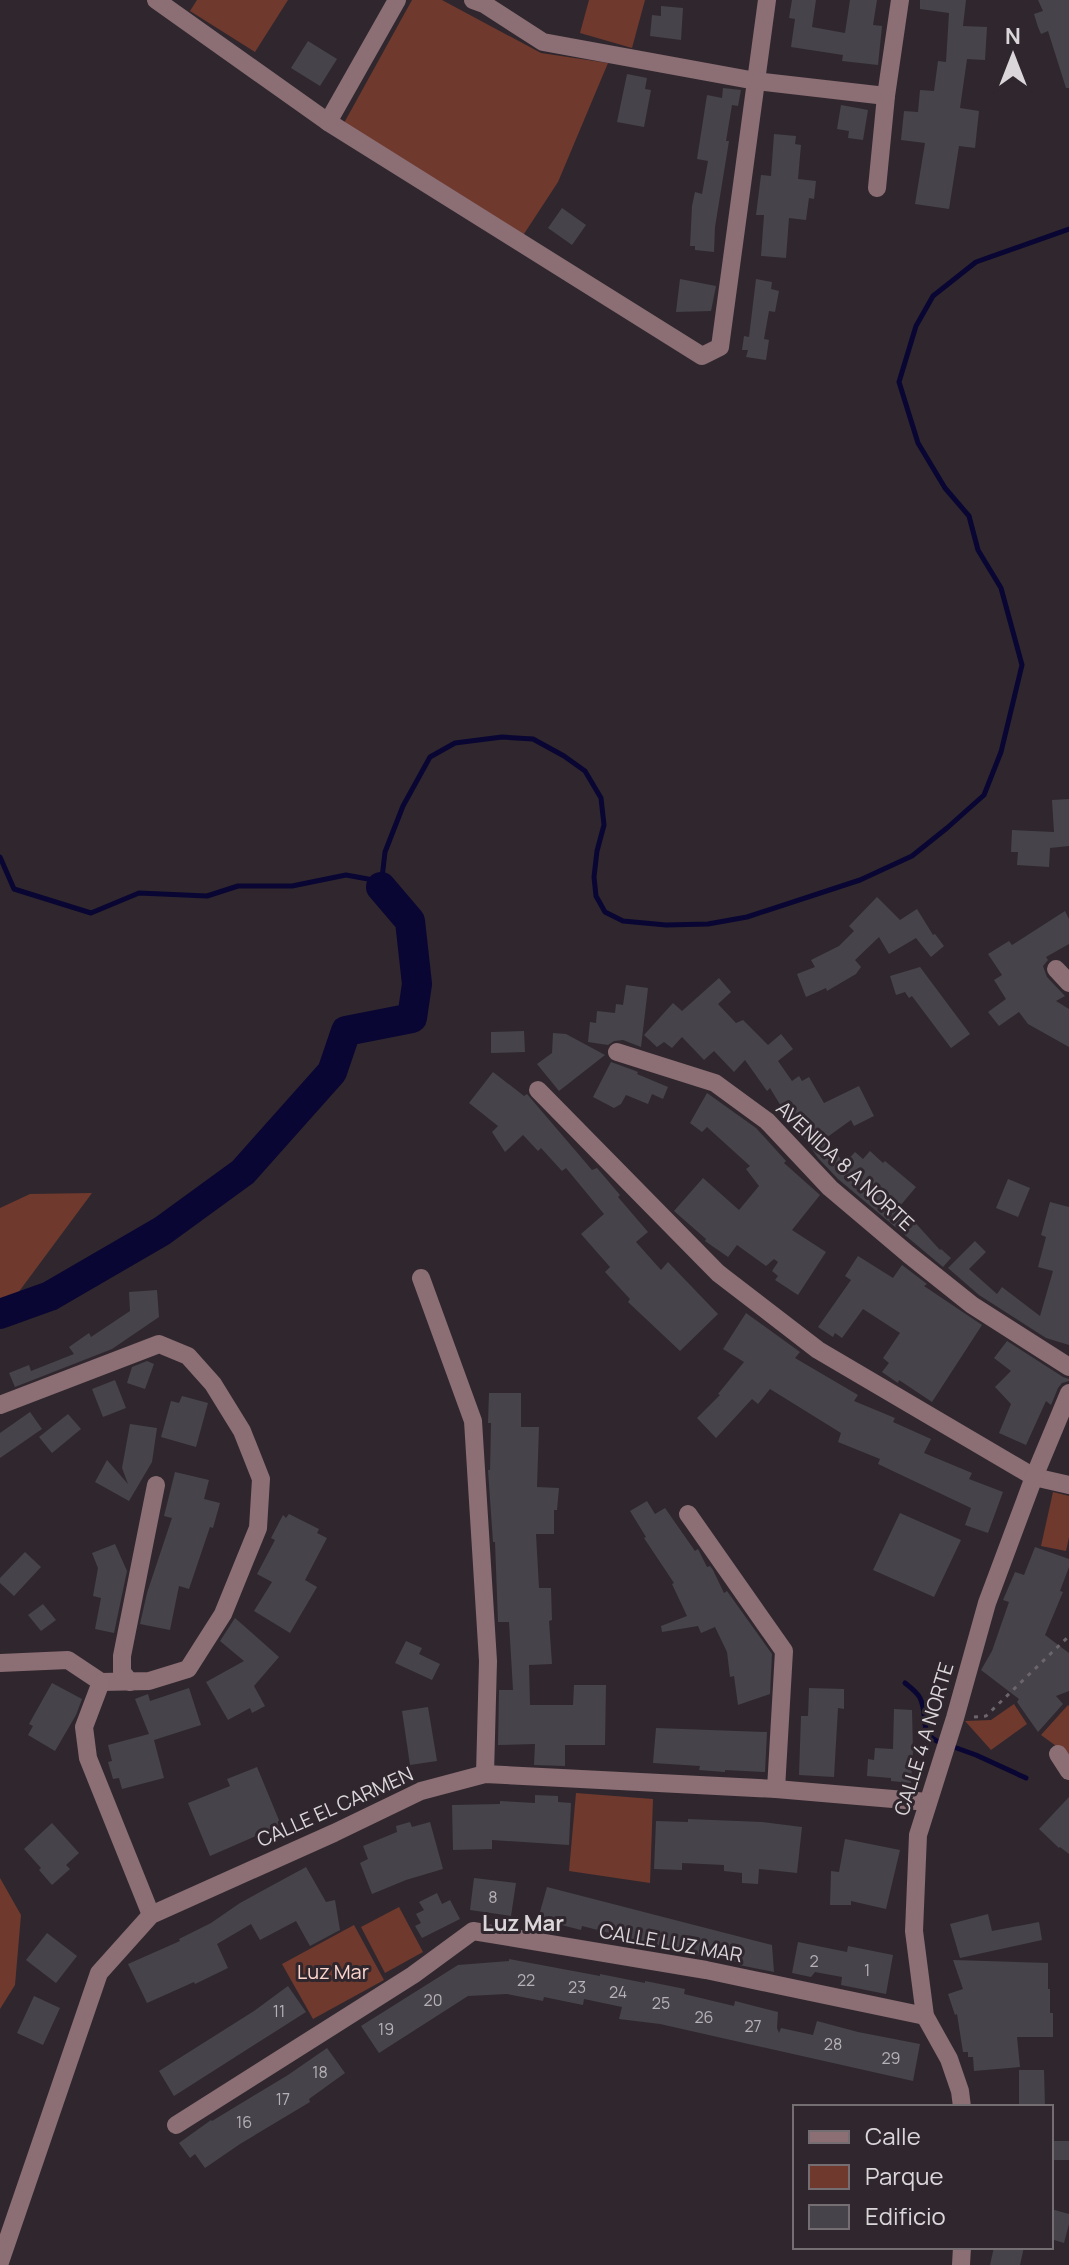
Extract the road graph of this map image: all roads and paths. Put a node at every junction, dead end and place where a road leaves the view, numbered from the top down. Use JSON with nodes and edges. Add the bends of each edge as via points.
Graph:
{"nodes":[{"id":1,"x":156,"y":0,"type":"edge"},
{"id":2,"x":397,"y":0,"type":"edge"},
{"id":3,"x":473,"y":0,"type":"edge"},
{"id":4,"x":767,"y":0,"type":"edge"},
{"id":5,"x":900,"y":0,"type":"edge"},
{"id":6,"x":504,"y":8,"type":"edge"},
{"id":7,"x":756,"y":81,"type":"junction"},
{"id":8,"x":886,"y":96,"type":"junction"},
{"id":9,"x":328,"y":122,"type":"junction"},
{"id":10,"x":877,"y":188,"type":"dead end"},
{"id":11,"x":617,"y":1052,"type":"dead end"},
{"id":12,"x":538,"y":1090,"type":"dead end"},
{"id":13,"x":421,"y":1278,"type":"dead end"},
{"id":14,"x":1069,"y":1367,"type":"edge"},
{"id":15,"x":1069,"y":1393,"type":"edge"},
{"id":16,"x":0,"y":1405,"type":"edge"},
{"id":17,"x":1034,"y":1477,"type":"junction"},
{"id":18,"x":156,"y":1485,"type":"dead end"},
{"id":19,"x":1069,"y":1485,"type":"edge"},
{"id":20,"x":688,"y":1514,"type":"dead end"},
{"id":21,"x":1069,"y":1636,"type":"edge"},
{"id":22,"x":0,"y":1663,"type":"edge"},
{"id":23,"x":101,"y":1682,"type":"junction"},
{"id":24,"x":130,"y":1682,"type":"junction"},
{"id":25,"x":952,"y":1726,"type":"junction"},
{"id":26,"x":1058,"y":1754,"type":"dead end"},
{"id":27,"x":1069,"y":1771,"type":"edge"},
{"id":28,"x":485,"y":1774,"type":"junction"},
{"id":29,"x":776,"y":1789,"type":"junction"},
{"id":30,"x":928,"y":1802,"type":"junction"},
{"id":31,"x":151,"y":1915,"type":"junction"},
{"id":32,"x":925,"y":2016,"type":"junction"},
{"id":33,"x":962,"y":2105,"type":"edge"},
{"id":34,"x":176,"y":2125,"type":"dead end"},
{"id":35,"x":0,"y":2262,"type":"edge"}],
"edges":[{"from":1,"to":9,"type":"street"},
{"from":2,"to":9,"type":"street"},
{"from":3,"to":6,"type":"street"},
{"from":4,"to":7,"type":"street"},
{"from":5,"to":8,"type":"street"},
{"from":6,"to":7,"type":"street","via":[[543,42]]},
{"from":7,"to":8,"type":"street"},
{"from":7,"to":9,"type":"street","via":[[720,347],[702,356]]},
{"from":8,"to":10,"type":"street"},
{"from":11,"to":14,"type":"street","name":"AVENIDA 8 A NORTE","via":[[715,1083],[767,1121],[830,1188],[908,1254],[972,1305]]},
{"from":12,"to":17,"type":"street","via":[[718,1273],[818,1350]]},
{"from":13,"to":28,"type":"street","via":[[473,1421],[488,1661]]},
{"from":15,"to":17,"type":"street","name":"CALLE 4 A NORTE"},
{"from":16,"to":24,"type":"street","via":[[159,1344],[188,1356],[242,1431],[261,1479],[258,1528],[223,1614],[188,1669]]},
{"from":17,"to":19,"type":"street"},
{"from":17,"to":25,"type":"street","name":"CALLE 4 A NORTE","via":[[987,1603]]},
{"from":18,"to":24,"type":"street","via":[[122,1656],[122,1672]]},
{"from":20,"to":29,"type":"street","via":[[784,1651]]},
{"from":21,"to":25,"type":"path","via":[[986,1716]]},
{"from":22,"to":23,"type":"street","via":[[68,1660]]},
{"from":23,"to":24,"type":"street"},
{"from":23,"to":31,"type":"street","via":[[84,1727],[88,1758]]},
{"from":25,"to":30,"type":"street","name":"CALLE 4 A NORTE"},
{"from":26,"to":27,"type":"street"},
{"from":28,"to":29,"type":"street","name":"CALLE EL CARMEN"},
{"from":28,"to":31,"type":"street","name":"CALLE EL CARMEN","via":[[421,1791]]},
{"from":29,"to":30,"type":"street","name":"CALLE EL CARMEN"},
{"from":30,"to":32,"type":"street","name":"CALLE 4 A NORTE","via":[[918,1835],[914,1931]]},
{"from":31,"to":35,"type":"street","name":"CALLE EL CARMEN","via":[[99,1973]]},
{"from":32,"to":33,"type":"street","name":"CALLE 4 A NORTE","via":[[949,2059]]},
{"from":32,"to":34,"type":"street","name":"CALLE LUZ MAR","via":[[706,1970],[473,1931],[413,1975]]}]}
